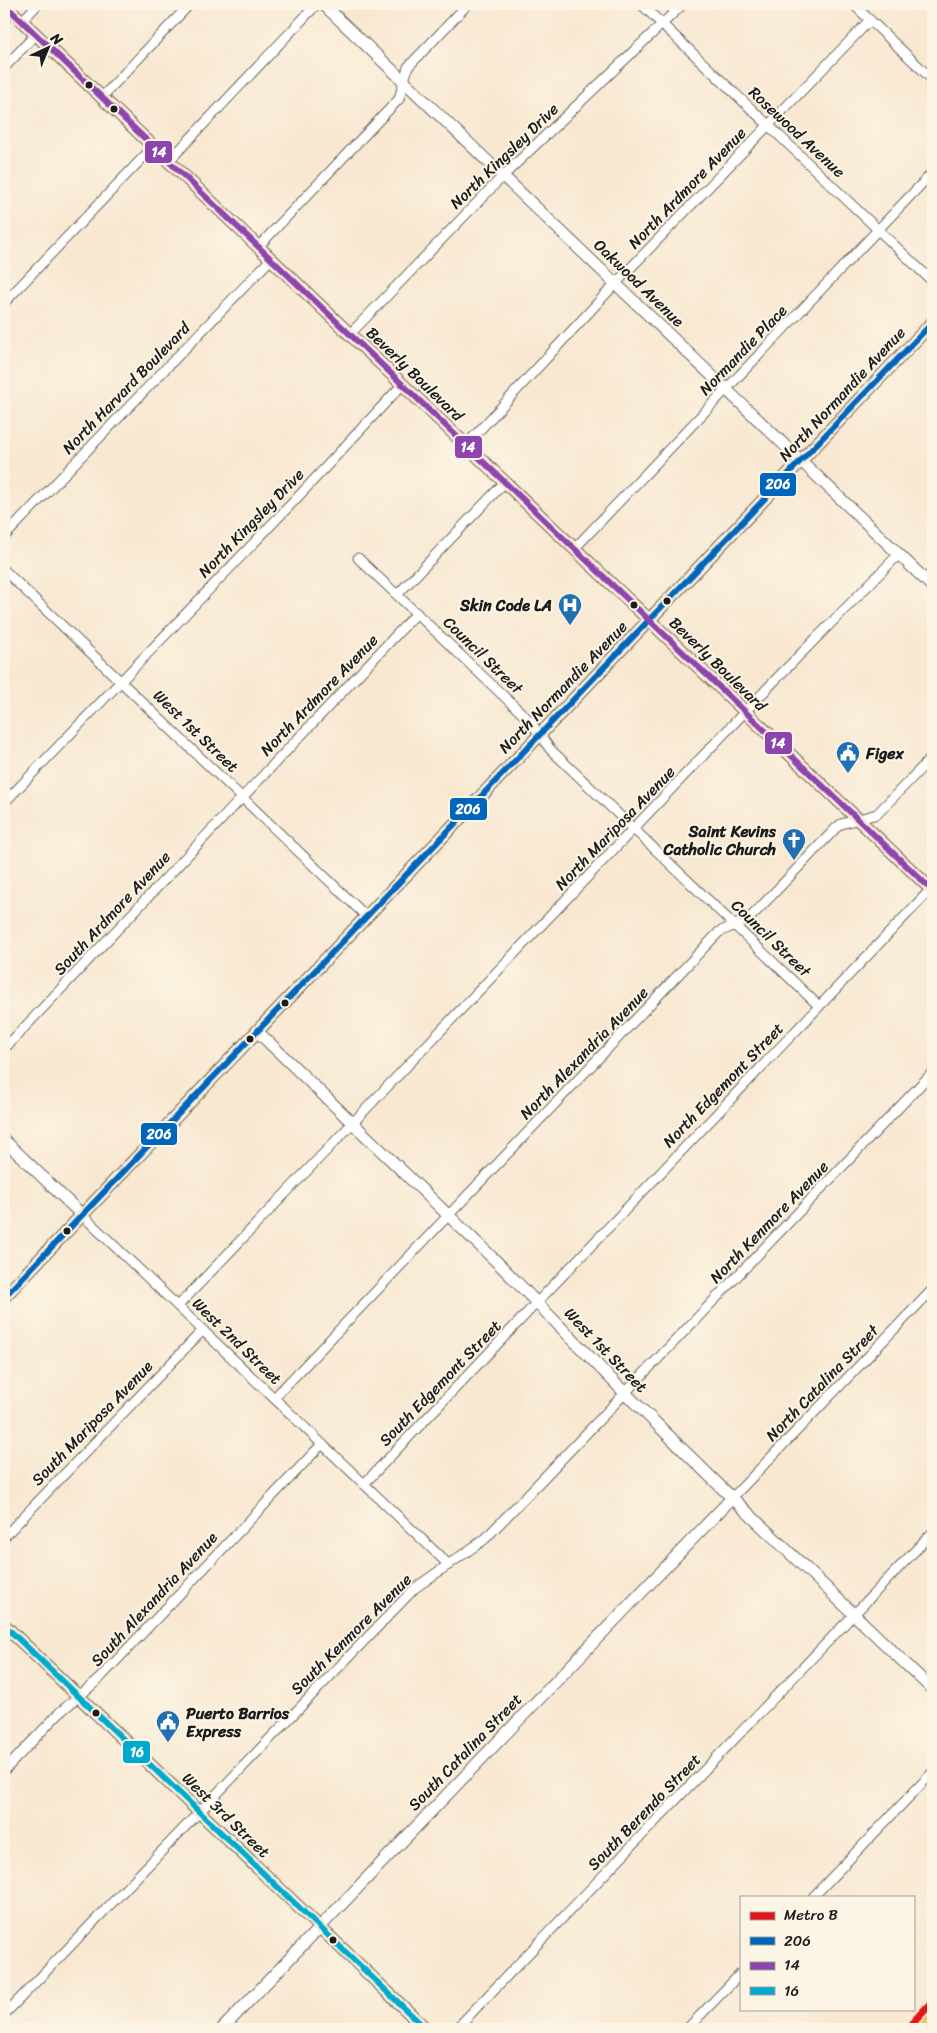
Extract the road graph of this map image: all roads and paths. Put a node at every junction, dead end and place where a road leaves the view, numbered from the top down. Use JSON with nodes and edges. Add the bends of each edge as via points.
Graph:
{"nodes":[{"id":1,"x":4,"y":4,"type":"edge"},
{"id":2,"x":38,"y":4,"type":"edge"},
{"id":3,"x":190,"y":4,"type":"edge"},
{"id":4,"x":317,"y":4,"type":"edge"},
{"id":5,"x":323,"y":4,"type":"edge"},
{"id":6,"x":468,"y":4,"type":"edge"},
{"id":7,"x":641,"y":4,"type":"edge"},
{"id":8,"x":683,"y":4,"type":"edge"},
{"id":9,"x":853,"y":4,"type":"edge"},
{"id":10,"x":870,"y":20,"type":"junction"},
{"id":11,"x":22,"y":21,"type":"junction"},
{"id":12,"x":663,"y":25,"type":"junction"},
{"id":13,"x":36,"y":34,"type":"junction"},
{"id":14,"x":4,"y":68,"type":"edge"},
{"id":15,"x":933,"y":79,"type":"edge"},
{"id":16,"x":404,"y":82,"type":"junction"},
{"id":17,"x":102,"y":98,"type":"junction"},
{"id":18,"x":768,"y":126,"type":"junction"},
{"id":19,"x":153,"y":147,"type":"junction"},
{"id":20,"x":168,"y":162,"type":"junction"},
{"id":21,"x":933,"y":172,"type":"edge"},
{"id":22,"x":503,"y":176,"type":"junction"},
{"id":23,"x":878,"y":229,"type":"junction"},
{"id":24,"x":258,"y":247,"type":"junction"},
{"id":25,"x":270,"y":260,"type":"junction"},
{"id":26,"x":933,"y":282,"type":"edge"},
{"id":27,"x":616,"y":283,"type":"junction"},
{"id":28,"x":4,"y":303,"type":"edge"},
{"id":29,"x":933,"y":322,"type":"edge"},
{"id":30,"x":350,"y":334,"type":"junction"},
{"id":31,"x":402,"y":385,"type":"junction"},
{"id":32,"x":726,"y":390,"type":"junction"},
{"id":33,"x":466,"y":445,"type":"junction"},
{"id":34,"x":802,"y":461,"type":"junction"},
{"id":35,"x":505,"y":482,"type":"junction"},
{"id":36,"x":4,"y":537,"type":"edge"},
{"id":37,"x":574,"y":549,"type":"junction"},
{"id":38,"x":899,"y":554,"type":"junction"},
{"id":39,"x":358,"y":558,"type":"dead end"},
{"id":40,"x":4,"y":570,"type":"edge"},
{"id":41,"x":933,"y":587,"type":"edge"},
{"id":42,"x":398,"y":594,"type":"junction"},
{"id":43,"x":417,"y":613,"type":"junction"},
{"id":44,"x":649,"y":620,"type":"junction"},
{"id":45,"x":120,"y":680,"type":"junction"},
{"id":46,"x":745,"y":712,"type":"junction"},
{"id":47,"x":540,"y":735,"type":"junction"},
{"id":48,"x":933,"y":756,"type":"edge"},
{"id":49,"x":242,"y":798,"type":"junction"},
{"id":50,"x":4,"y":803,"type":"edge"},
{"id":51,"x":858,"y":820,"type":"junction"},
{"id":52,"x":634,"y":829,"type":"junction"},
{"id":53,"x":932,"y":890,"type":"edge"},
{"id":54,"x":366,"y":916,"type":"junction"},
{"id":55,"x":736,"y":926,"type":"junction"},
{"id":56,"x":819,"y":1006,"type":"junction"},
{"id":57,"x":257,"y":1031,"type":"junction"},
{"id":58,"x":4,"y":1049,"type":"edge"},
{"id":59,"x":933,"y":1072,"type":"edge"},
{"id":60,"x":353,"y":1124,"type":"junction"},
{"id":61,"x":4,"y":1140,"type":"edge"},
{"id":62,"x":82,"y":1215,"type":"junction"},
{"id":63,"x":449,"y":1216,"type":"junction"},
{"id":64,"x":932,"y":1294,"type":"edge"},
{"id":65,"x":4,"y":1297,"type":"edge"},
{"id":66,"x":537,"y":1303,"type":"junction"},
{"id":67,"x":178,"y":1306,"type":"junction"},
{"id":68,"x":202,"y":1330,"type":"junction"},
{"id":69,"x":625,"y":1393,"type":"junction"},
{"id":70,"x":274,"y":1398,"type":"junction"},
{"id":71,"x":322,"y":1444,"type":"junction"},
{"id":72,"x":364,"y":1484,"type":"junction"},
{"id":73,"x":732,"y":1498,"type":"junction"},
{"id":74,"x":933,"y":1532,"type":"edge"},
{"id":75,"x":4,"y":1537,"type":"edge"},
{"id":76,"x":449,"y":1565,"type":"junction"},
{"id":77,"x":854,"y":1615,"type":"junction"},
{"id":78,"x":4,"y":1625,"type":"edge"},
{"id":79,"x":933,"y":1690,"type":"edge"},
{"id":80,"x":79,"y":1696,"type":"junction"},
{"id":81,"x":4,"y":1771,"type":"edge"},
{"id":82,"x":933,"y":1772,"type":"edge"},
{"id":83,"x":200,"y":1812,"type":"junction"},
{"id":84,"x":814,"y":1896,"type":"edge"},
{"id":85,"x":320,"y":1927,"type":"junction"},
{"id":86,"x":740,"y":1974,"type":"edge"},
{"id":87,"x":4,"y":2015,"type":"edge"},
{"id":88,"x":933,"y":2016,"type":"edge"},
{"id":89,"x":222,"y":2029,"type":"edge"},
{"id":90,"x":426,"y":2029,"type":"edge"},
{"id":91,"x":456,"y":2029,"type":"edge"},
{"id":92,"x":688,"y":2029,"type":"edge"},
{"id":93,"x":920,"y":2029,"type":"edge"}],
"edges":[{"from":1,"to":11,"type":"main road","name":"Beverly Boulevard"},
{"from":2,"to":11,"type":"street"},
{"from":3,"to":17,"type":"street"},
{"from":4,"to":20,"type":"street"},
{"from":5,"to":16,"type":"street","name":"Oakwood Avenue"},
{"from":6,"to":16,"type":"street","via":[[408,67]]},
{"from":7,"to":12,"type":"street","name":"Rosewood Avenue"},
{"from":8,"to":12,"type":"street","name":"North Kingsley Drive"},
{"from":9,"to":10,"type":"street"},
{"from":10,"to":15,"type":"street"},
{"from":10,"to":18,"type":"street","name":"North Ardmore Avenue"},
{"from":11,"to":13,"type":"main road","name":"Beverly Boulevard"},
{"from":12,"to":18,"type":"street","name":"Rosewood Avenue"},
{"from":12,"to":22,"type":"street","name":"North Kingsley Drive"},
{"from":13,"to":14,"type":"street"},
{"from":13,"to":17,"type":"main road","name":"Beverly Boulevard"},
{"from":16,"to":22,"type":"street","name":"Oakwood Avenue"},
{"from":16,"to":24,"type":"street","via":[[399,99]]},
{"from":17,"to":19,"type":"main road","name":"Beverly Boulevard"},
{"from":18,"to":23,"type":"street","name":"Rosewood Avenue"},
{"from":18,"to":27,"type":"street","name":"North Ardmore Avenue"},
{"from":19,"to":20,"type":"main road","name":"Beverly Boulevard"},
{"from":19,"to":28,"type":"street"},
{"from":20,"to":24,"type":"main road","name":"Beverly Boulevard"},
{"from":21,"to":23,"type":"street","name":"Normandie Place"},
{"from":22,"to":27,"type":"street","name":"Oakwood Avenue"},
{"from":22,"to":30,"type":"street","name":"North Kingsley Drive"},
{"from":23,"to":26,"type":"street","name":"Rosewood Avenue"},
{"from":23,"to":32,"type":"street","name":"Normandie Place"},
{"from":24,"to":25,"type":"main road","name":"Beverly Boulevard"},
{"from":25,"to":30,"type":"main road","name":"Beverly Boulevard"},
{"from":25,"to":36,"type":"street","name":"North Harvard Boulevard"},
{"from":27,"to":32,"type":"street","name":"Oakwood Avenue"},
{"from":27,"to":33,"type":"street","name":"North Ardmore Avenue"},
{"from":29,"to":34,"type":"main road","name":"North Normandie Avenue"},
{"from":30,"to":31,"type":"main road","name":"Beverly Boulevard"},
{"from":31,"to":33,"type":"main road","name":"Beverly Boulevard"},
{"from":31,"to":45,"type":"street","name":"North Kingsley Drive"},
{"from":32,"to":34,"type":"street","name":"Oakwood Avenue"},
{"from":32,"to":37,"type":"street","name":"Normandie Place"},
{"from":33,"to":35,"type":"main road","name":"Beverly Boulevard"},
{"from":34,"to":38,"type":"street","name":"Oakwood Avenue"},
{"from":34,"to":44,"type":"main road","name":"North Normandie Avenue"},
{"from":35,"to":37,"type":"main road","name":"Beverly Boulevard"},
{"from":35,"to":42,"type":"street"},
{"from":37,"to":44,"type":"main road","name":"Beverly Boulevard"},
{"from":38,"to":41,"type":"street","name":"Oakwood Avenue"},
{"from":38,"to":46,"type":"street","name":"North Mariposa Avenue"},
{"from":39,"to":42,"type":"street","name":"Council Street"},
{"from":40,"to":45,"type":"street","name":"West 1st Street"},
{"from":42,"to":43,"type":"street","name":"Council Street"},
{"from":43,"to":47,"type":"street","name":"Council Street","via":[[530,721]]},
{"from":43,"to":49,"type":"street","name":"North Ardmore Avenue"},
{"from":44,"to":46,"type":"main road","name":"Beverly Boulevard"},
{"from":44,"to":47,"type":"main road","name":"North Normandie Avenue"},
{"from":45,"to":49,"type":"street","name":"West 1st Street"},
{"from":45,"to":50,"type":"street","name":"North Kingsley Drive"},
{"from":46,"to":51,"type":"main road","name":"Beverly Boulevard"},
{"from":46,"to":52,"type":"street","name":"North Mariposa Avenue"},
{"from":47,"to":52,"type":"street","name":"Council Street","via":[[550,749]]},
{"from":47,"to":54,"type":"main road","name":"North Normandie Avenue"},
{"from":48,"to":51,"type":"street","name":"North Alexandria Avenue","via":[[877,814]]},
{"from":49,"to":54,"type":"street","name":"West 1st Street"},
{"from":49,"to":58,"type":"street","name":"South Ardmore Avenue"},
{"from":51,"to":53,"type":"main road","name":"Beverly Boulevard"},
{"from":51,"to":55,"type":"street","name":"North Alexandria Avenue","via":[[836,828],[749,919]]},
{"from":52,"to":55,"type":"street","name":"Council Street"},
{"from":52,"to":60,"type":"street","name":"North Mariposa Avenue"},
{"from":53,"to":56,"type":"street","name":"North Edgemont Street"},
{"from":54,"to":57,"type":"main road","name":"North Normandie Avenue"},
{"from":55,"to":56,"type":"street","name":"Council Street"},
{"from":55,"to":63,"type":"street","name":"North Alexandria Avenue","via":[[719,932]]},
{"from":56,"to":66,"type":"street","name":"North Edgemont Street"},
{"from":57,"to":60,"type":"street","name":"West 1st Street"},
{"from":57,"to":62,"type":"main road","name":"North Normandie Avenue"},
{"from":59,"to":69,"type":"street","name":"North Kenmore Avenue"},
{"from":60,"to":63,"type":"street","name":"West 1st Street"},
{"from":60,"to":67,"type":"street"},
{"from":61,"to":62,"type":"street","name":"West 2nd Street"},
{"from":62,"to":65,"type":"main road","name":"North Normandie Avenue"},
{"from":62,"to":67,"type":"street","name":"West 2nd Street"},
{"from":63,"to":66,"type":"street","name":"West 1st Street"},
{"from":63,"to":70,"type":"street","name":"North Alexandria Avenue"},
{"from":64,"to":73,"type":"street","name":"North Catalina Street"},
{"from":66,"to":69,"type":"street","name":"West 1st Street"},
{"from":66,"to":72,"type":"street","name":"South Edgemont Street"},
{"from":67,"to":68,"type":"street","name":"West 2nd Street"},
{"from":68,"to":70,"type":"street","name":"West 2nd Street"},
{"from":68,"to":75,"type":"street","name":"South Mariposa Avenue"},
{"from":69,"to":73,"type":"street","name":"West 1st Street"},
{"from":69,"to":76,"type":"street","name":"South Kenmore Avenue","via":[[486,1539]]},
{"from":70,"to":71,"type":"street","name":"West 2nd Street"},
{"from":71,"to":72,"type":"street","name":"West 2nd Street"},
{"from":71,"to":80,"type":"street","name":"South Alexandria Avenue","via":[[98,1680]]},
{"from":72,"to":76,"type":"street","name":"West 2nd Street"},
{"from":73,"to":77,"type":"street","name":"West 1st Street"},
{"from":73,"to":85,"type":"street","name":"South Catalina Street"},
{"from":74,"to":77,"type":"street","name":"South Berendo Street"},
{"from":76,"to":83,"type":"street","name":"South Kenmore Avenue","via":[[415,1588]]},
{"from":77,"to":79,"type":"street","name":"West 1st Street"},
{"from":77,"to":91,"type":"street","name":"South Berendo Street"},
{"from":78,"to":80,"type":"main road","name":"West 3rd Street"},
{"from":80,"to":81,"type":"street","name":"South Alexandria Avenue"},
{"from":80,"to":83,"type":"main road","name":"West 3rd Street"},
{"from":82,"to":84,"type":"street"},
{"from":83,"to":85,"type":"main road","name":"West 3rd Street"},
{"from":83,"to":87,"type":"street","name":"South Kenmore Avenue"},
{"from":85,"to":89,"type":"street","name":"South Catalina Street"},
{"from":85,"to":90,"type":"main road","name":"West 3rd Street"},
{"from":86,"to":92,"type":"street"},
{"from":88,"to":93,"type":"main road"}]}
